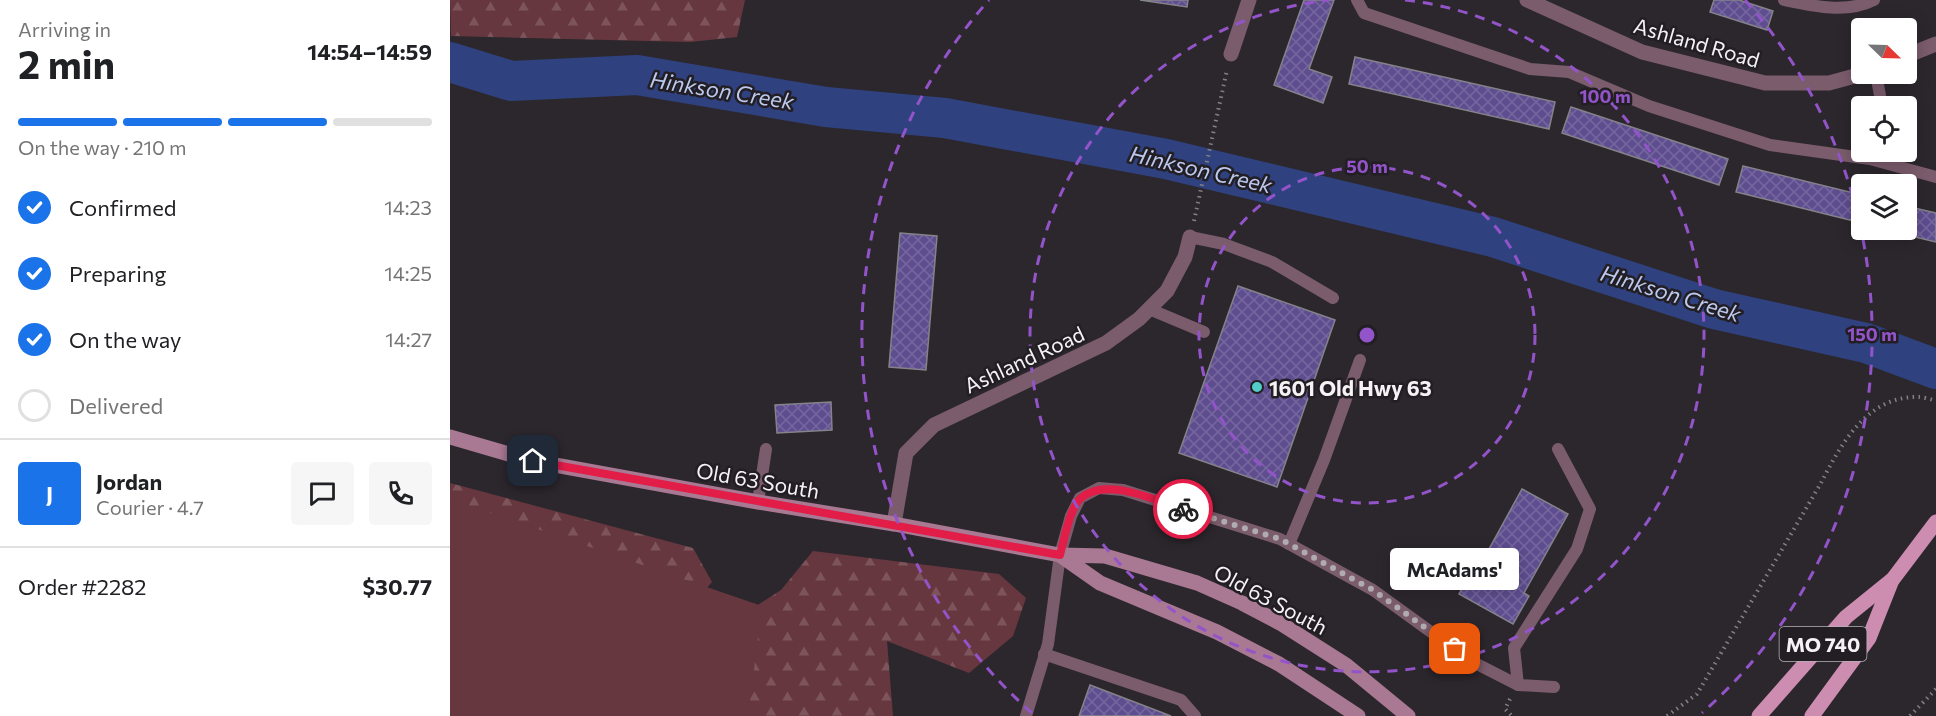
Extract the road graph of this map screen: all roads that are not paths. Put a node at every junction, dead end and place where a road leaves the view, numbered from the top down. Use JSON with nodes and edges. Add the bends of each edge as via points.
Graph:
{"nodes":[{"id":1,"x":1249,"y":0,"type":"edge"},
{"id":2,"x":1357,"y":0,"type":"edge"},
{"id":3,"x":1527,"y":0,"type":"edge"},
{"id":4,"x":1784,"y":0,"type":"edge"},
{"id":5,"x":1874,"y":0,"type":"edge"},
{"id":6,"x":1936,"y":44,"type":"edge"},
{"id":7,"x":1917,"y":52,"type":"edge"},
{"id":8,"x":1231,"y":54,"type":"dead end"},
{"id":9,"x":1851,"y":77,"type":"edge"},
{"id":10,"x":1851,"y":153,"type":"edge"},
{"id":11,"x":1892,"y":162,"type":"edge"},
{"id":12,"x":1936,"y":177,"type":"edge"},
{"id":13,"x":1190,"y":237,"type":"joint"},
{"id":14,"x":1334,"y":298,"type":"dead end"},
{"id":15,"x":1149,"y":309,"type":"junction"},
{"id":16,"x":1203,"y":332,"type":"dead end"},
{"id":17,"x":1360,"y":360,"type":"dead end"},
{"id":18,"x":450,"y":437,"type":"edge"},
{"id":19,"x":766,"y":449,"type":"dead end"},
{"id":20,"x":1558,"y":449,"type":"dead end"},
{"id":21,"x":758,"y":502,"type":"junction"},
{"id":22,"x":1936,"y":522,"type":"edge"},
{"id":23,"x":894,"y":524,"type":"junction"},
{"id":24,"x":1289,"y":544,"type":"junction"},
{"id":25,"x":1060,"y":555,"type":"junction"},
{"id":26,"x":1893,"y":579,"type":"junction"},
{"id":27,"x":1044,"y":654,"type":"junction"},
{"id":28,"x":1518,"y":685,"type":"junction"},
{"id":29,"x":1554,"y":687,"type":"dead end"},
{"id":30,"x":1026,"y":716,"type":"edge"},
{"id":31,"x":1195,"y":716,"type":"edge"},
{"id":32,"x":1358,"y":716,"type":"edge"},
{"id":33,"x":1408,"y":716,"type":"edge"},
{"id":34,"x":1759,"y":716,"type":"edge"},
{"id":35,"x":1812,"y":716,"type":"edge"}],
"edges":[{"from":1,"to":8,"type":"street"},
{"from":2,"to":10,"type":"lane","via":[[1364,13],[1530,69],[1569,72],[1649,106],[1770,145]]},
{"from":3,"to":9,"type":"street","name":"Ashland Road","via":[[1642,52],[1765,83],[1829,83]]},
{"from":4,"to":5,"type":"lane","via":[[1824,8]]},
{"from":6,"to":7,"type":"street"},
{"from":11,"to":12,"type":"lane"},
{"from":13,"to":14,"type":"lane","via":[[1224,244],[1272,262]]},
{"from":13,"to":15,"type":"street","name":"Ashland Road","via":[[1185,258],[1167,291]]},
{"from":15,"to":16,"type":"lane"},
{"from":15,"to":23,"type":"street","name":"Ashland Road","via":[[1106,344],[934,425],[906,453]]},
{"from":17,"to":24,"type":"lane"},
{"from":18,"to":21,"type":"main road","name":"Old 63 South","via":[[533,461]]},
{"from":19,"to":21,"type":"lane"},
{"from":20,"to":28,"type":"lane","via":[[1590,509],[1577,549],[1514,648]]},
{"from":21,"to":23,"type":"main road","name":"Old 63 South"},
{"from":22,"to":26,"type":"main road","number":"MO 740"},
{"from":23,"to":25,"type":"main road","name":"Old 63 South"},
{"from":24,"to":25,"type":"lane","via":[[1123,490],[1100,488],[1080,498]]},
{"from":24,"to":28,"type":"lane","via":[[1373,590],[1471,661]]},
{"from":25,"to":27,"type":"lane"},
{"from":25,"to":32,"type":"main road","name":"Old 63 South","via":[[1100,584],[1218,632],[1280,664]]},
{"from":25,"to":33,"type":"main road","name":"Old 63 South","via":[[1105,556],[1197,583],[1242,603],[1346,665]]},
{"from":26,"to":34,"type":"main road","number":"MO 740","via":[[1846,617]]},
{"from":26,"to":35,"type":"main road","number":"MO 740","via":[[1869,638]]},
{"from":27,"to":30,"type":"lane"},
{"from":27,"to":31,"type":"lane","via":[[1181,700]]},
{"from":28,"to":29,"type":"lane"}]}
